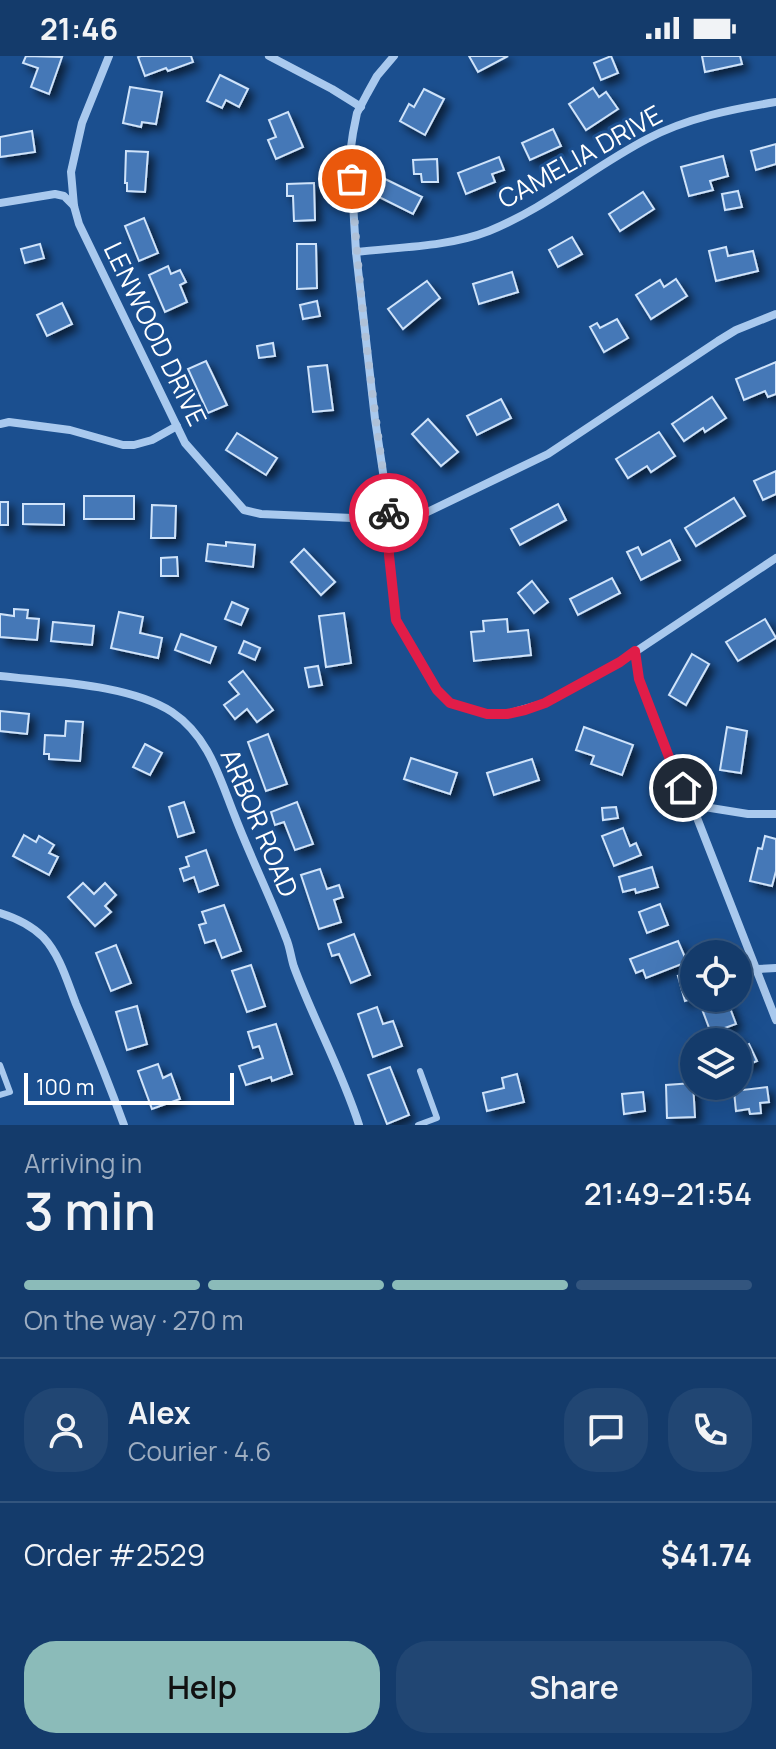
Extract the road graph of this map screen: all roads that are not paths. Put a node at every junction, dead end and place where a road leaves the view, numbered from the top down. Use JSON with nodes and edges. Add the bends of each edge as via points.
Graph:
{"nodes":[{"id":1,"x":109,"y":56,"type":"edge"},
{"id":2,"x":269,"y":56,"type":"edge"},
{"id":3,"x":394,"y":56,"type":"edge"},
{"id":4,"x":776,"y":102,"type":"edge"},
{"id":5,"x":361,"y":107,"type":"junction"},
{"id":6,"x":0,"y":203,"type":"edge"},
{"id":7,"x":74,"y":206,"type":"junction"},
{"id":8,"x":356,"y":252,"type":"junction"},
{"id":9,"x":776,"y":314,"type":"edge"},
{"id":10,"x":0,"y":424,"type":"edge"},
{"id":11,"x":177,"y":426,"type":"junction"},
{"id":12,"x":390,"y":519,"type":"junction"},
{"id":13,"x":776,"y":558,"type":"edge"},
{"id":14,"x":635,"y":651,"type":"junction"},
{"id":15,"x":0,"y":676,"type":"edge"},
{"id":16,"x":692,"y":805,"type":"junction"},
{"id":17,"x":776,"y":814,"type":"edge"},
{"id":18,"x":0,"y":913,"type":"edge"},
{"id":19,"x":776,"y":968,"type":"edge"},
{"id":20,"x":757,"y":969,"type":"junction"},
{"id":21,"x":776,"y":1020,"type":"edge"},
{"id":22,"x":0,"y":1065,"type":"edge"},
{"id":23,"x":420,"y":1071,"type":"dead end"},
{"id":24,"x":0,"y":1095,"type":"edge"},
{"id":25,"x":124,"y":1125,"type":"edge"},
{"id":26,"x":359,"y":1125,"type":"edge"},
{"id":27,"x":418,"y":1125,"type":"edge"}],
"edges":[{"from":1,"to":7,"type":"street","name":"LENWOOD DRIVE","via":[[82,123],[71,172]]},
{"from":2,"to":5,"type":"street"},
{"from":3,"to":5,"type":"street"},
{"from":4,"to":8,"type":"street","name":"CAMELIA DRIVE","via":[[696,118],[648,138],[522,217],[487,232],[450,242]]},
{"from":5,"to":8,"type":"street","via":[[350,154]]},
{"from":6,"to":7,"type":"street","via":[[55,194]]},
{"from":7,"to":11,"type":"street","name":"LENWOOD DRIVE"},
{"from":8,"to":12,"type":"street"},
{"from":9,"to":12,"type":"street","name":"LENWOOD DRIVE","via":[[718,341],[548,454],[413,519]]},
{"from":10,"to":11,"type":"street","via":[[70,430],[123,445],[152,440]]},
{"from":11,"to":12,"type":"street","name":"LENWOOD DRIVE","via":[[185,443],[244,510]]},
{"from":12,"to":14,"type":"street","via":[[396,620],[450,703],[487,714],[525,710]]},
{"from":13,"to":14,"type":"street"},
{"from":14,"to":16,"type":"street","via":[[651,712]]},
{"from":15,"to":26,"type":"street","name":"ARBOR ROAD","via":[[120,692],[170,710],[195,732],[220,777]]},
{"from":16,"to":17,"type":"street"},
{"from":16,"to":20,"type":"street"},
{"from":18,"to":25,"type":"street","via":[[31,927],[55,953]]},
{"from":19,"to":20,"type":"street"},
{"from":20,"to":21,"type":"street"},
{"from":22,"to":24,"type":"lane","via":[[10,1092]]},
{"from":23,"to":27,"type":"lane","via":[[437,1118]]}]}
